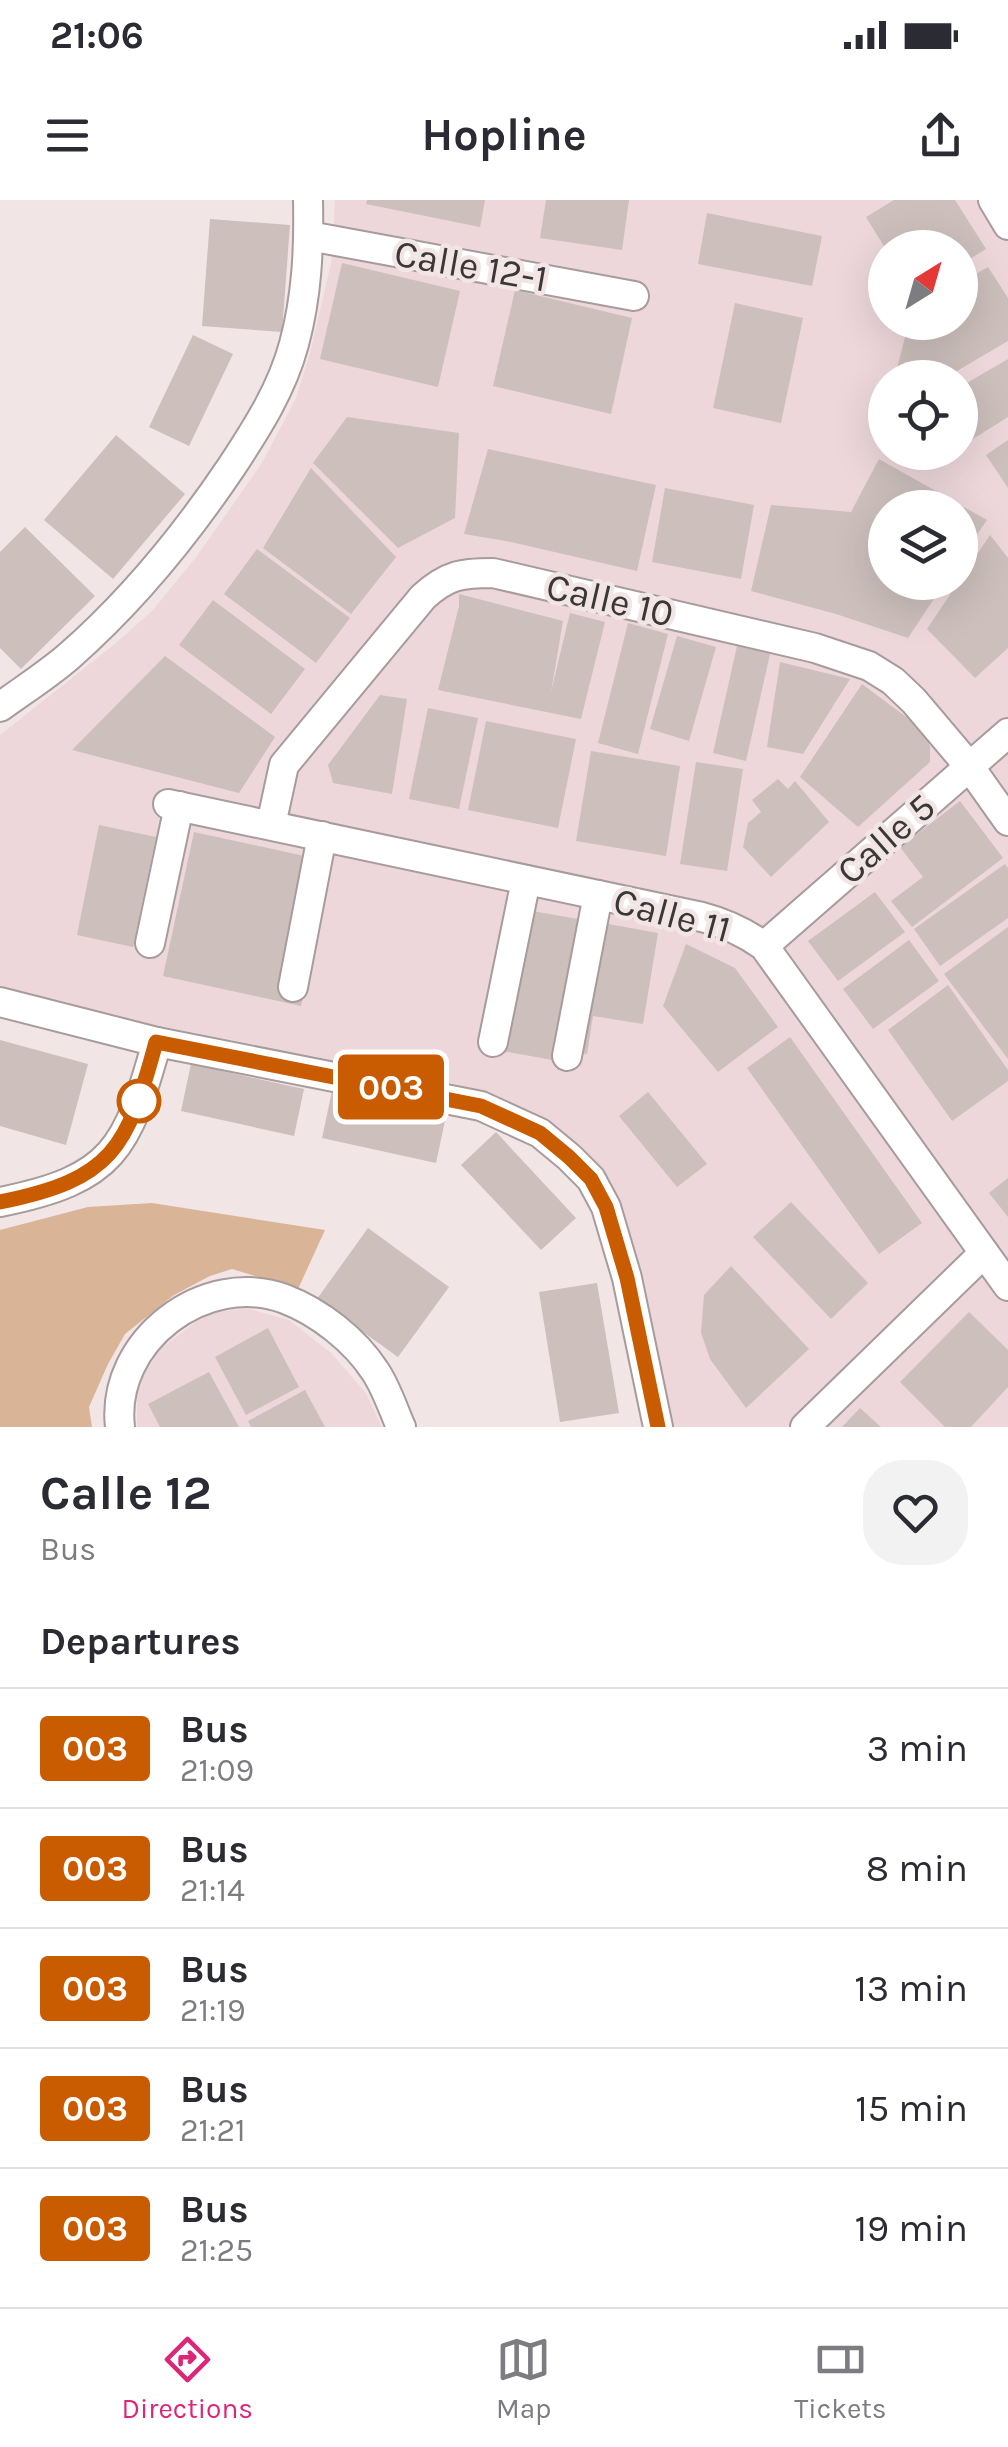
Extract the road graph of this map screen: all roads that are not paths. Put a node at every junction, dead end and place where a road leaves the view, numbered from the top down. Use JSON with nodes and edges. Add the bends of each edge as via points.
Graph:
{"nodes":[{"id":1,"x":308,"y":200,"type":"edge"},
{"id":2,"x":993,"y":200,"type":"edge"},
{"id":3,"x":1008,"y":226,"type":"edge"},
{"id":4,"x":308,"y":236,"type":"junction"},
{"id":5,"x":634,"y":296,"type":"dead end"},
{"id":6,"x":0,"y":707,"type":"edge"},
{"id":7,"x":1008,"y":733,"type":"edge"},
{"id":8,"x":969,"y":766,"type":"junction"},
{"id":9,"x":1008,"y":821,"type":"edge"},
{"id":10,"x":271,"y":826,"type":"junction"},
{"id":11,"x":322,"y":836,"type":"junction"},
{"id":12,"x":526,"y":880,"type":"junction"},
{"id":13,"x":598,"y":895,"type":"junction"},
{"id":14,"x":150,"y":943,"type":"dead end"},
{"id":15,"x":764,"y":946,"type":"junction"},
{"id":16,"x":292,"y":987,"type":"dead end"},
{"id":17,"x":0,"y":1002,"type":"edge"},
{"id":18,"x":156,"y":1042,"type":"junction"},
{"id":19,"x":493,"y":1042,"type":"dead end"},
{"id":20,"x":567,"y":1056,"type":"dead end"},
{"id":21,"x":0,"y":1202,"type":"edge"},
{"id":22,"x":984,"y":1253,"type":"junction"},
{"id":23,"x":1008,"y":1286,"type":"edge"},
{"id":24,"x":120,"y":1427,"type":"edge"},
{"id":25,"x":400,"y":1427,"type":"edge"},
{"id":26,"x":658,"y":1427,"type":"edge"},
{"id":27,"x":805,"y":1427,"type":"edge"}],
"edges":[{"from":1,"to":4,"type":"street"},
{"from":2,"to":3,"type":"street"},
{"from":4,"to":5,"type":"street","name":"Calle 12-1"},
{"from":4,"to":6,"type":"street","via":[[306,293],[294,346],[256,429],[189,528],[142,583],[66,659]]},
{"from":7,"to":8,"type":"street","name":"Calle 5"},
{"from":8,"to":9,"type":"street","name":"Calle 10"},
{"from":8,"to":10,"type":"street","name":"Calle 10","via":[[914,701],[870,666],[512,577],[456,574],[423,597],[284,765]]},
{"from":8,"to":15,"type":"street","name":"Calle 5"},
{"from":10,"to":11,"type":"street","name":"Calle 11"},
{"from":10,"to":14,"type":"street","name":"Calle 11","via":[[173,805]]},
{"from":11,"to":12,"type":"street","name":"Calle 11"},
{"from":11,"to":16,"type":"street"},
{"from":12,"to":13,"type":"street","name":"Calle 11"},
{"from":12,"to":19,"type":"street"},
{"from":13,"to":15,"type":"street","name":"Calle 11","via":[[726,924]]},
{"from":13,"to":20,"type":"street"},
{"from":15,"to":22,"type":"street","name":"Calle 11"},
{"from":17,"to":18,"type":"street"},
{"from":18,"to":21,"type":"street","via":[[128,1128],[96,1169]]},
{"from":18,"to":26,"type":"street","via":[[481,1106],[540,1133],[591,1179],[606,1207]]},
{"from":22,"to":23,"type":"street","name":"Calle 11"},
{"from":22,"to":27,"type":"street"},
{"from":24,"to":25,"type":"street","via":[[120,1391],[159,1327],[202,1300],[251,1291],[285,1299],[349,1340],[376,1371]]}]}
